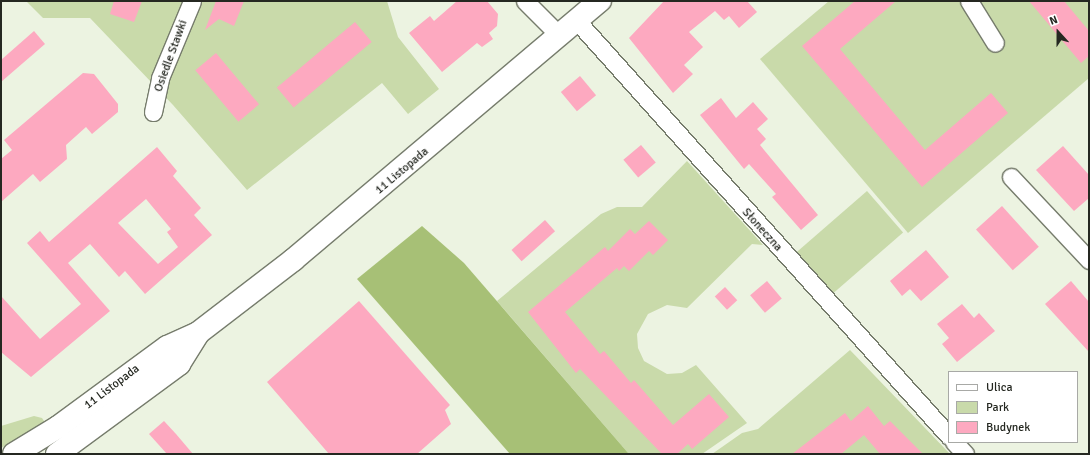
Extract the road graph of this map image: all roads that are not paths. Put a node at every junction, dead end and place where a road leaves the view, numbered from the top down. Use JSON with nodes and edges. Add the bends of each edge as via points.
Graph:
{"nodes":[{"id":1,"x":192,"y":1,"type":"edge"},
{"id":2,"x":525,"y":1,"type":"edge"},
{"id":3,"x":600,"y":1,"type":"edge"},
{"id":4,"x":968,"y":1,"type":"edge"},
{"id":5,"x":577,"y":21,"type":"junction"},
{"id":6,"x":560,"y":35,"type":"junction"},
{"id":7,"x":995,"y":43,"type":"dead end"},
{"id":8,"x":152,"y":112,"type":"dead end"},
{"id":9,"x":1011,"y":177,"type":"dead end"},
{"id":10,"x":1089,"y":260,"type":"edge"},
{"id":11,"x":198,"y":333,"type":"junction"},
{"id":12,"x":948,"y":435,"type":"edge"},
{"id":13,"x":955,"y":443,"type":"edge"},
{"id":14,"x":23,"y":451,"type":"edge"},
{"id":15,"x":64,"y":451,"type":"edge"},
{"id":16,"x":965,"y":454,"type":"edge"}],
"edges":[{"from":1,"to":8,"type":"street","name":"Osiedle Stawki","via":[[160,78]]},
{"from":2,"to":6,"type":"street"},
{"from":3,"to":5,"type":"street","name":"11 Listopada"},
{"from":4,"to":7,"type":"street"},
{"from":5,"to":6,"type":"street","name":"11 Listopada"},
{"from":5,"to":12,"type":"street","name":"Słoneczna"},
{"from":6,"to":11,"type":"street","name":"11 Listopada","via":[[362,205]]},
{"from":9,"to":10,"type":"street"},
{"from":11,"to":14,"type":"street","name":"11 Listopada","via":[[167,347]]},
{"from":11,"to":15,"type":"street","name":"11 Listopada","via":[[179,364]]},
{"from":13,"to":16,"type":"street"}]}
